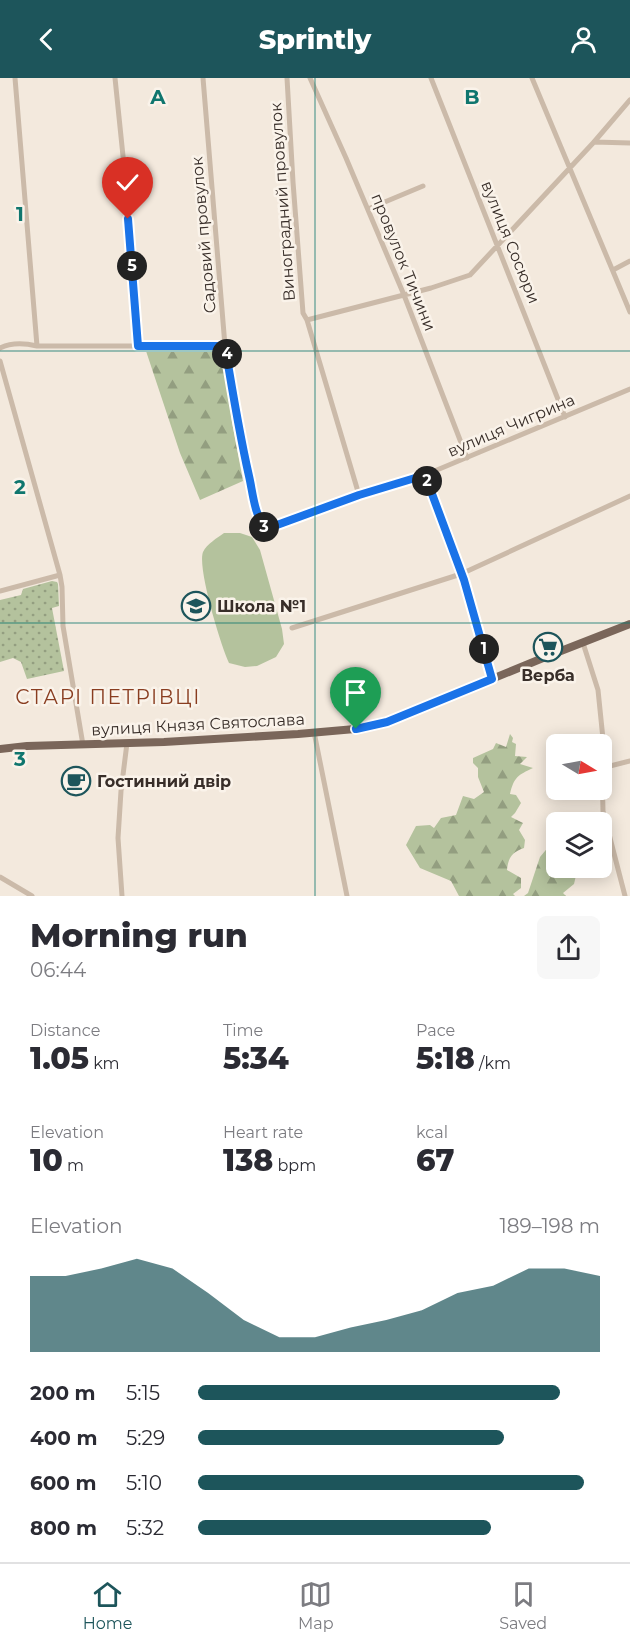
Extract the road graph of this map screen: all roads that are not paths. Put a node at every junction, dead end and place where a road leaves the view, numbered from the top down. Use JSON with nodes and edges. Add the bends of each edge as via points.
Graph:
{"nodes":[{"id":1,"x":15,"y":78,"type":"edge"},
{"id":2,"x":115,"y":78,"type":"edge"},
{"id":3,"x":203,"y":78,"type":"edge"},
{"id":4,"x":287,"y":78,"type":"edge"},
{"id":5,"x":310,"y":78,"type":"edge"},
{"id":6,"x":431,"y":78,"type":"edge"},
{"id":7,"x":532,"y":78,"type":"edge"},
{"id":8,"x":630,"y":100,"type":"edge"},
{"id":9,"x":594,"y":142,"type":"junction"},
{"id":10,"x":630,"y":143,"type":"edge"},
{"id":11,"x":569,"y":170,"type":"junction"},
{"id":12,"x":423,"y":186,"type":"dead end"},
{"id":13,"x":368,"y":209,"type":"junction"},
{"id":14,"x":498,"y":245,"type":"junction"},
{"id":15,"x":630,"y":261,"type":"edge"},
{"id":16,"x":613,"y":270,"type":"junction"},
{"id":17,"x":404,"y":295,"type":"junction"},
{"id":18,"x":630,"y":312,"type":"edge"},
{"id":19,"x":307,"y":320,"type":"junction"},
{"id":20,"x":37,"y":346,"type":"junction"},
{"id":21,"x":138,"y":346,"type":"junction"},
{"id":22,"x":225,"y":346,"type":"junction"},
{"id":23,"x":0,"y":348,"type":"edge"},
{"id":24,"x":0,"y":361,"type":"edge"},
{"id":25,"x":630,"y":389,"type":"edge"},
{"id":26,"x":565,"y":417,"type":"junction"},
{"id":27,"x":467,"y":458,"type":"junction"},
{"id":28,"x":425,"y":475,"type":"junction"},
{"id":29,"x":359,"y":495,"type":"junction"},
{"id":30,"x":630,"y":496,"type":"edge"},
{"id":31,"x":266,"y":529,"type":"joint"},
{"id":32,"x":461,"y":574,"type":"junction"},
{"id":33,"x":60,"y":575,"type":"junction"},
{"id":34,"x":0,"y":591,"type":"edge"},
{"id":35,"x":630,"y":624,"type":"edge"},
{"id":36,"x":292,"y":628,"type":"dead end"},
{"id":37,"x":583,"y":643,"type":"junction"},
{"id":38,"x":492,"y":679,"type":"junction"},
{"id":39,"x":314,"y":732,"type":"junction"},
{"id":40,"x":602,"y":734,"type":"edge"},
{"id":41,"x":127,"y":743,"type":"junction"},
{"id":42,"x":83,"y":745,"type":"junction"},
{"id":43,"x":0,"y":749,"type":"edge"},
{"id":44,"x":630,"y":761,"type":"edge"},
{"id":45,"x":612,"y":766,"type":"edge"},
{"id":46,"x":603,"y":800,"type":"edge"},
{"id":47,"x":0,"y":877,"type":"edge"},
{"id":48,"x":32,"y":896,"type":"edge"},
{"id":49,"x":122,"y":896,"type":"edge"},
{"id":50,"x":347,"y":896,"type":"edge"},
{"id":51,"x":625,"y":896,"type":"edge"}],
"edges":[{"from":1,"to":20,"type":"street"},
{"from":2,"to":21,"type":"street"},
{"from":3,"to":22,"type":"street","name":"Садовий провулок"},
{"from":4,"to":19,"type":"street","name":"Виноградний провулок","via":[[302,301]]},
{"from":5,"to":13,"type":"street","name":"провулок Тичини"},
{"from":6,"to":14,"type":"street","name":"вулиця Сосюри"},
{"from":7,"to":11,"type":"street"},
{"from":8,"to":9,"type":"street"},
{"from":9,"to":10,"type":"street"},
{"from":9,"to":11,"type":"street"},
{"from":11,"to":14,"type":"street"},
{"from":11,"to":16,"type":"street"},
{"from":12,"to":13,"type":"street"},
{"from":13,"to":17,"type":"street","name":"провулок Тичини"},
{"from":14,"to":17,"type":"street","via":[[470,275]]},
{"from":14,"to":26,"type":"street","name":"вулиця Сосюри"},
{"from":15,"to":16,"type":"street"},
{"from":16,"to":18,"type":"street"},
{"from":17,"to":19,"type":"street"},
{"from":17,"to":27,"type":"street","name":"провулок Тичини"},
{"from":19,"to":29,"type":"street","name":"Виноградний провулок"},
{"from":20,"to":21,"type":"street"},
{"from":20,"to":23,"type":"street","via":[[24,343]]},
{"from":21,"to":22,"type":"street"},
{"from":22,"to":31,"type":"street","name":"Садовий провулок","via":[[256,508]]},
{"from":24,"to":33,"type":"street"},
{"from":25,"to":26,"type":"street","name":"вулиця Чигрина"},
{"from":26,"to":27,"type":"street","name":"вулиця Чигрина"},
{"from":27,"to":28,"type":"street","name":"вулиця Чигрина"},
{"from":28,"to":29,"type":"street","name":"вулиця Чигрина"},
{"from":28,"to":32,"type":"street"},
{"from":29,"to":31,"type":"street","name":"вулиця Чигрина"},
{"from":30,"to":32,"type":"street"},
{"from":32,"to":36,"type":"street"},
{"from":32,"to":38,"type":"street"},
{"from":33,"to":34,"type":"street"},
{"from":33,"to":42,"type":"street","via":[[63,626]]},
{"from":35,"to":37,"type":"main road","name":"вулиця Князя Святослава"},
{"from":37,"to":38,"type":"main road","name":"вулиця Князя Святослава"},
{"from":37,"to":40,"type":"street","via":[[598,690]]},
{"from":38,"to":39,"type":"main road","name":"вулиця Князя Святослава","via":[[387,722]]},
{"from":39,"to":41,"type":"main road","name":"вулиця Князя Святослава"},
{"from":39,"to":50,"type":"street"},
{"from":41,"to":42,"type":"main road","name":"вулиця Князя Святослава"},
{"from":41,"to":49,"type":"street","via":[[118,838]]},
{"from":42,"to":43,"type":"main road","name":"вулиця Князя Святослава"},
{"from":44,"to":45,"type":"street"},
{"from":46,"to":51,"type":"street"},
{"from":47,"to":48,"type":"street"}]}
